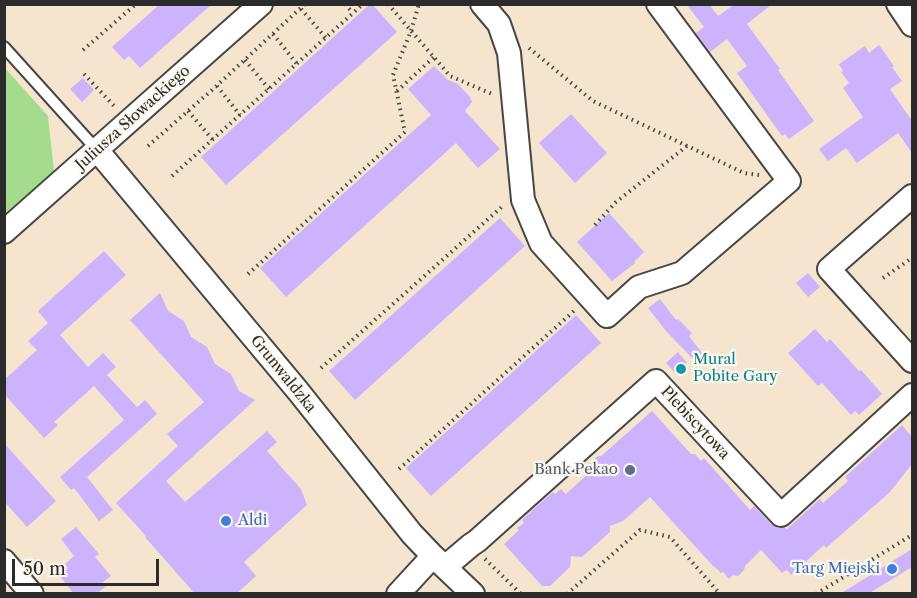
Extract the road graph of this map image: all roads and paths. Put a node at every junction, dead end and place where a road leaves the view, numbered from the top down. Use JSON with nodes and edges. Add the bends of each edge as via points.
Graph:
{"nodes":[{"id":1,"x":136,"y":4,"type":"edge"},
{"id":2,"x":261,"y":4,"type":"edge"},
{"id":3,"x":306,"y":4,"type":"edge"},
{"id":4,"x":345,"y":4,"type":"edge"},
{"id":5,"x":363,"y":4,"type":"edge"},
{"id":6,"x":388,"y":4,"type":"edge"},
{"id":7,"x":419,"y":4,"type":"edge"},
{"id":8,"x":482,"y":4,"type":"edge"},
{"id":9,"x":658,"y":4,"type":"edge"},
{"id":10,"x":898,"y":4,"type":"edge"},
{"id":11,"x":301,"y":9,"type":"junction"},
{"id":12,"x":353,"y":13,"type":"junction"},
{"id":13,"x":912,"y":25,"type":"edge"},
{"id":14,"x":411,"y":31,"type":"junction"},
{"id":15,"x":273,"y":34,"type":"junction"},
{"id":16,"x":326,"y":38,"type":"junction"},
{"id":17,"x":525,"y":45,"type":"dead end"},
{"id":18,"x":4,"y":47,"type":"edge"},
{"id":19,"x":83,"y":50,"type":"dead end"},
{"id":20,"x":434,"y":57,"type":"junction"},
{"id":21,"x":245,"y":60,"type":"junction"},
{"id":22,"x":298,"y":64,"type":"junction"},
{"id":23,"x":84,"y":74,"type":"dead end"},
{"id":24,"x":217,"y":86,"type":"junction"},
{"id":25,"x":269,"y":89,"type":"junction"},
{"id":26,"x":397,"y":92,"type":"junction"},
{"id":27,"x":497,"y":96,"type":"dead end"},
{"id":28,"x":188,"y":111,"type":"junction"},
{"id":29,"x":240,"y":115,"type":"junction"},
{"id":30,"x":122,"y":116,"type":"dead end"},
{"id":31,"x":213,"y":140,"type":"junction"},
{"id":32,"x":148,"y":146,"type":"dead end"},
{"id":33,"x":687,"y":146,"type":"junction"},
{"id":34,"x":97,"y":150,"type":"junction"},
{"id":35,"x":172,"y":176,"type":"dead end"},
{"id":36,"x":789,"y":181,"type":"junction"},
{"id":37,"x":912,"y":196,"type":"edge"},
{"id":38,"x":512,"y":198,"type":"dead end"},
{"id":39,"x":595,"y":225,"type":"dead end"},
{"id":40,"x":4,"y":232,"type":"edge"},
{"id":41,"x":912,"y":258,"type":"edge"},
{"id":42,"x":248,"y":274,"type":"dead end"},
{"id":43,"x":883,"y":278,"type":"dead end"},
{"id":44,"x":581,"y":304,"type":"dead end"},
{"id":45,"x":912,"y":361,"type":"edge"},
{"id":46,"x":321,"y":368,"type":"dead end"},
{"id":47,"x":912,"y":395,"type":"edge"},
{"id":48,"x":399,"y":469,"type":"dead end"},
{"id":49,"x":912,"y":535,"type":"edge"},
{"id":50,"x":471,"y":545,"type":"junction"},
{"id":51,"x":4,"y":561,"type":"edge"},
{"id":52,"x":439,"y":561,"type":"junction"},
{"id":53,"x":32,"y":594,"type":"edge"},
{"id":54,"x":398,"y":594,"type":"edge"},
{"id":55,"x":473,"y":594,"type":"edge"},
{"id":56,"x":521,"y":594,"type":"edge"},
{"id":57,"x":567,"y":594,"type":"edge"},
{"id":58,"x":720,"y":594,"type":"edge"},
{"id":59,"x":816,"y":594,"type":"edge"}],
"edges":[{"from":1,"to":19,"type":"path"},
{"from":2,"to":34,"type":"street","name":"Juliusza Słowackiego"},
{"from":3,"to":11,"type":"path"},
{"from":4,"to":12,"type":"path"},
{"from":5,"to":12,"type":"path"},
{"from":6,"to":14,"type":"path"},
{"from":7,"to":14,"type":"path"},
{"from":8,"to":36,"type":"street","via":[[499,24],[509,53],[523,200],[541,243],[607,316],[639,287],[682,273]]},
{"from":9,"to":36,"type":"street"},
{"from":10,"to":13,"type":"street"},
{"from":11,"to":15,"type":"path"},
{"from":11,"to":16,"type":"path"},
{"from":12,"to":16,"type":"path"},
{"from":14,"to":20,"type":"path"},
{"from":14,"to":26,"type":"path","via":[[393,75]]},
{"from":15,"to":21,"type":"path"},
{"from":15,"to":22,"type":"path"},
{"from":16,"to":22,"type":"path"},
{"from":17,"to":33,"type":"path","via":[[593,101]]},
{"from":18,"to":34,"type":"lane"},
{"from":20,"to":26,"type":"path"},
{"from":20,"to":27,"type":"path","via":[[450,76]]},
{"from":21,"to":24,"type":"path"},
{"from":21,"to":25,"type":"path"},
{"from":22,"to":25,"type":"path"},
{"from":23,"to":30,"type":"path"},
{"from":24,"to":28,"type":"path"},
{"from":24,"to":29,"type":"path"},
{"from":25,"to":29,"type":"path"},
{"from":26,"to":42,"type":"path","via":[[405,132]]},
{"from":28,"to":31,"type":"path"},
{"from":28,"to":32,"type":"path"},
{"from":29,"to":31,"type":"path"},
{"from":31,"to":35,"type":"path"},
{"from":33,"to":36,"type":"path","via":[[744,173]]},
{"from":33,"to":39,"type":"path","via":[[616,202]]},
{"from":34,"to":40,"type":"street","name":"Juliusza Słowackiego"},
{"from":34,"to":52,"type":"street","name":"Grunwaldzka","via":[[412,534]]},
{"from":37,"to":45,"type":"street","via":[[829,269]]},
{"from":38,"to":46,"type":"path"},
{"from":41,"to":43,"type":"path"},
{"from":44,"to":48,"type":"path"},
{"from":47,"to":50,"type":"street","name":"Plebiscytowa","via":[[781,514],[656,381]]},
{"from":49,"to":59,"type":"path"},
{"from":50,"to":52,"type":"street","name":"Plebiscytowa"},
{"from":50,"to":56,"type":"path"},
{"from":51,"to":53,"type":"street"},
{"from":52,"to":54,"type":"street","name":"Plebiscytowa"},
{"from":52,"to":55,"type":"street","name":"Grunwaldzka"},
{"from":57,"to":58,"type":"path","via":[[640,530],[670,537]]}]}
